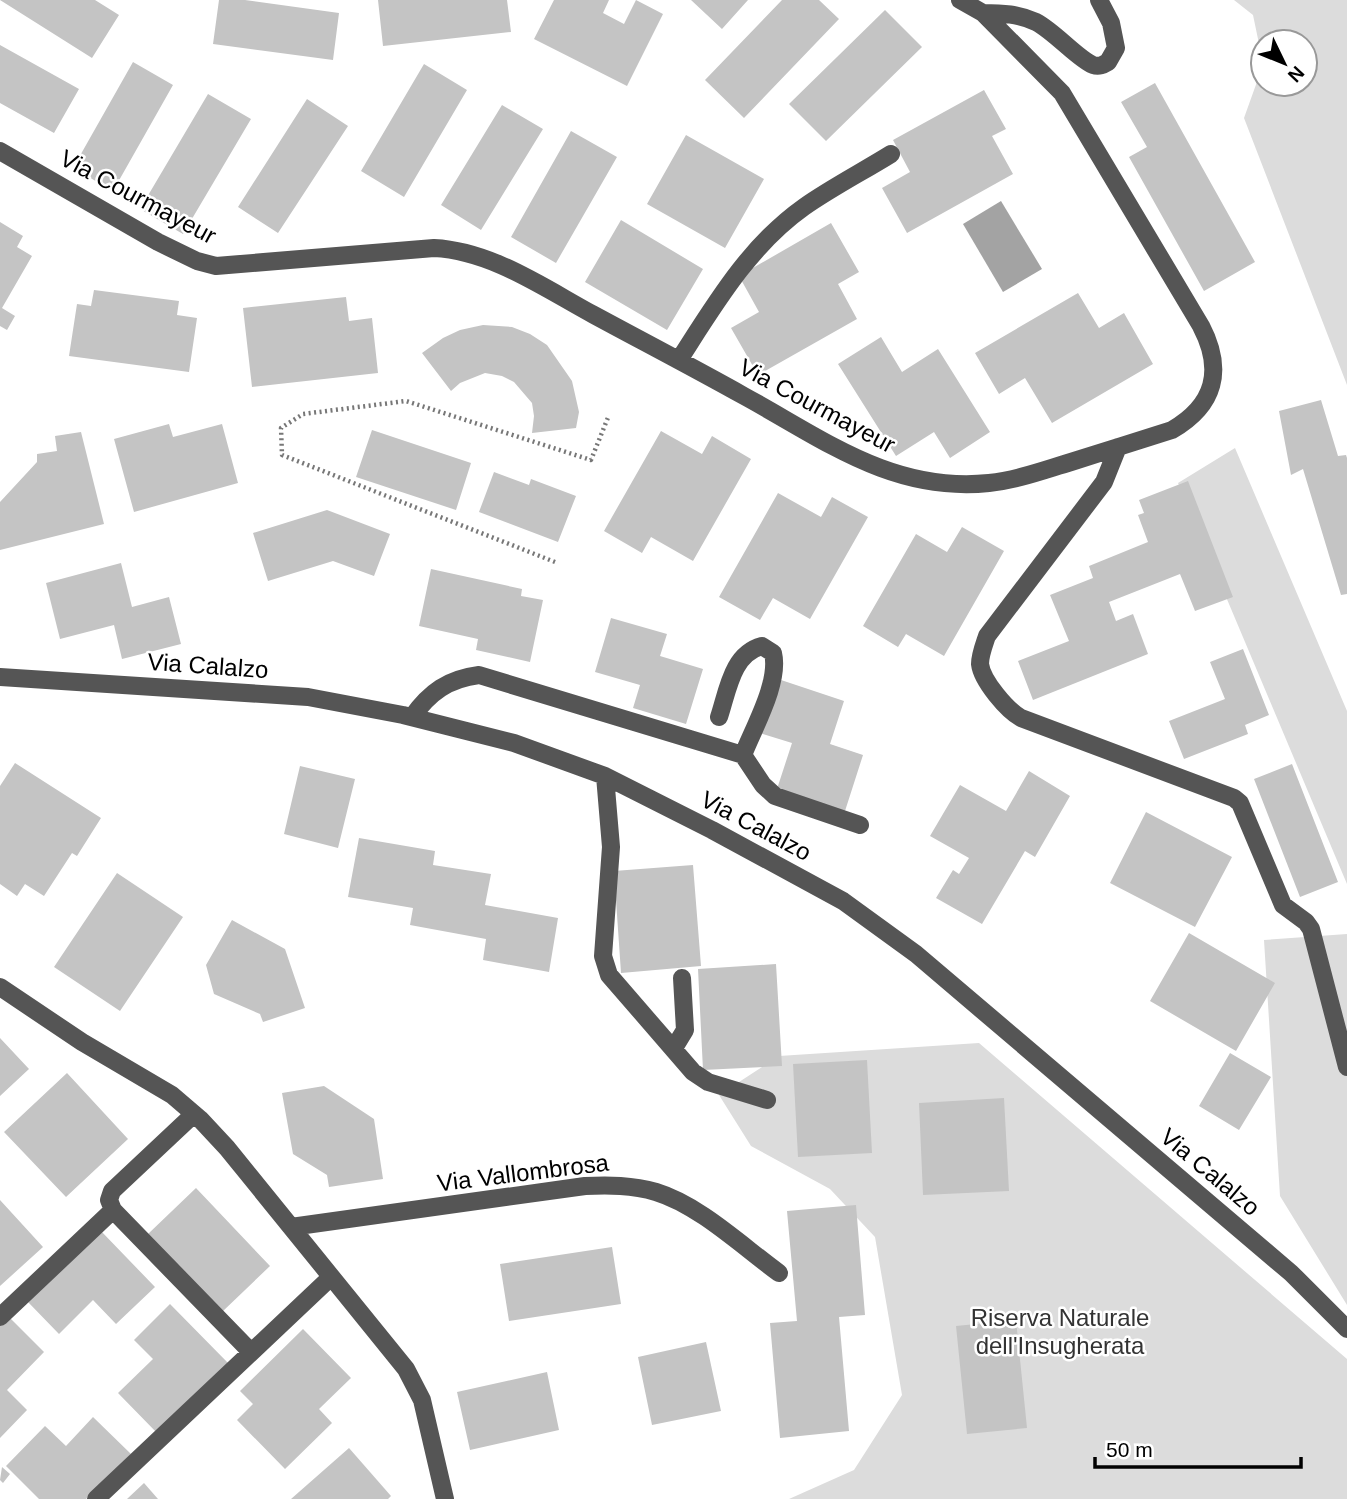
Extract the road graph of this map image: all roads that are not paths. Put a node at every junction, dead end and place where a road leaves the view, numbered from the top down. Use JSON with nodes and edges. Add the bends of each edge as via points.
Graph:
{"nodes":[{"id":1,"x":960,"y":0,"type":"edge"},
{"id":2,"x":1099,"y":0,"type":"edge"},
{"id":3,"x":983,"y":13,"type":"junction"},
{"id":4,"x":0,"y":152,"type":"edge"},
{"id":5,"x":891,"y":154,"type":"dead end"},
{"id":6,"x":679,"y":360,"type":"junction"},
{"id":7,"x":1118,"y":447,"type":"junction"},
{"id":8,"x":0,"y":677,"type":"edge"},
{"id":9,"x":412,"y":717,"type":"junction"},
{"id":10,"x":719,"y":717,"type":"dead end"},
{"id":11,"x":743,"y":755,"type":"junction"},
{"id":12,"x":605,"y":776,"type":"junction"},
{"id":13,"x":860,"y":825,"type":"dead end"},
{"id":14,"x":682,"y":978,"type":"dead end"},
{"id":15,"x":0,"y":987,"type":"edge"},
{"id":16,"x":674,"y":1048,"type":"junction"},
{"id":17,"x":1347,"y":1067,"type":"edge"},
{"id":18,"x":767,"y":1100,"type":"dead end"},
{"id":19,"x":194,"y":1114,"type":"junction"},
{"id":20,"x":113,"y":1210,"type":"junction"},
{"id":21,"x":291,"y":1227,"type":"junction"},
{"id":22,"x":779,"y":1273,"type":"dead end"},
{"id":23,"x":330,"y":1278,"type":"junction"},
{"id":24,"x":0,"y":1317,"type":"edge"},
{"id":25,"x":1347,"y":1329,"type":"edge"},
{"id":26,"x":251,"y":1352,"type":"junction"},
{"id":27,"x":96,"y":1499,"type":"edge"},
{"id":28,"x":445,"y":1499,"type":"edge"}],
"edges":[{"from":1,"to":3,"type":"street","name":"Via Courmayeur"},
{"from":2,"to":3,"type":"street","via":[[1111,23],[1116,48],[1108,62],[1099,66],[1038,23],[1012,14]]},
{"from":3,"to":7,"type":"street","name":"Via Courmayeur","via":[[1062,93],[1208,340],[1214,372],[1206,402],[1172,430]]},
{"from":4,"to":6,"type":"street","name":"Via Courmayeur","via":[[197,261],[216,266],[456,249],[531,281]]},
{"from":5,"to":6,"type":"street","via":[[803,208],[760,246],[734,275]]},
{"from":6,"to":7,"type":"street","name":"Via Courmayeur","via":[[862,463],[923,480],[965,484],[1010,480]]},
{"from":7,"to":17,"type":"street","via":[[1104,482],[987,636],[980,665],[985,679],[1021,718],[1240,803],[1283,905],[1311,929]]},
{"from":8,"to":9,"type":"street","name":"Via Calalzo","via":[[308,697]]},
{"from":9,"to":11,"type":"street","via":[[432,694],[457,678],[478,675]]},
{"from":9,"to":12,"type":"street","name":"Via Calalzo","via":[[514,743]]},
{"from":10,"to":11,"type":"street","via":[[739,660],[762,646],[773,653],[776,666]]},
{"from":11,"to":13,"type":"street","via":[[775,796]]},
{"from":12,"to":16,"type":"street","via":[[611,847],[603,956],[609,975]]},
{"from":12,"to":25,"type":"street","name":"Via Calalzo","via":[[843,901],[916,954],[1291,1273]]},
{"from":14,"to":16,"type":"street","via":[[685,1030]]},
{"from":15,"to":19,"type":"street"},
{"from":16,"to":18,"type":"street","via":[[693,1072],[708,1082]]},
{"from":19,"to":20,"type":"street","via":[[112,1191]]},
{"from":19,"to":21,"type":"street"},
{"from":20,"to":24,"type":"street"},
{"from":20,"to":26,"type":"street"},
{"from":21,"to":22,"type":"street","name":"Via Vallombrosa","via":[[585,1186],[622,1186],[657,1193],[690,1207]]},
{"from":21,"to":23,"type":"street"},
{"from":23,"to":26,"type":"street"},
{"from":23,"to":28,"type":"street","via":[[398,1356],[415,1384]]},
{"from":26,"to":27,"type":"street"}]}
